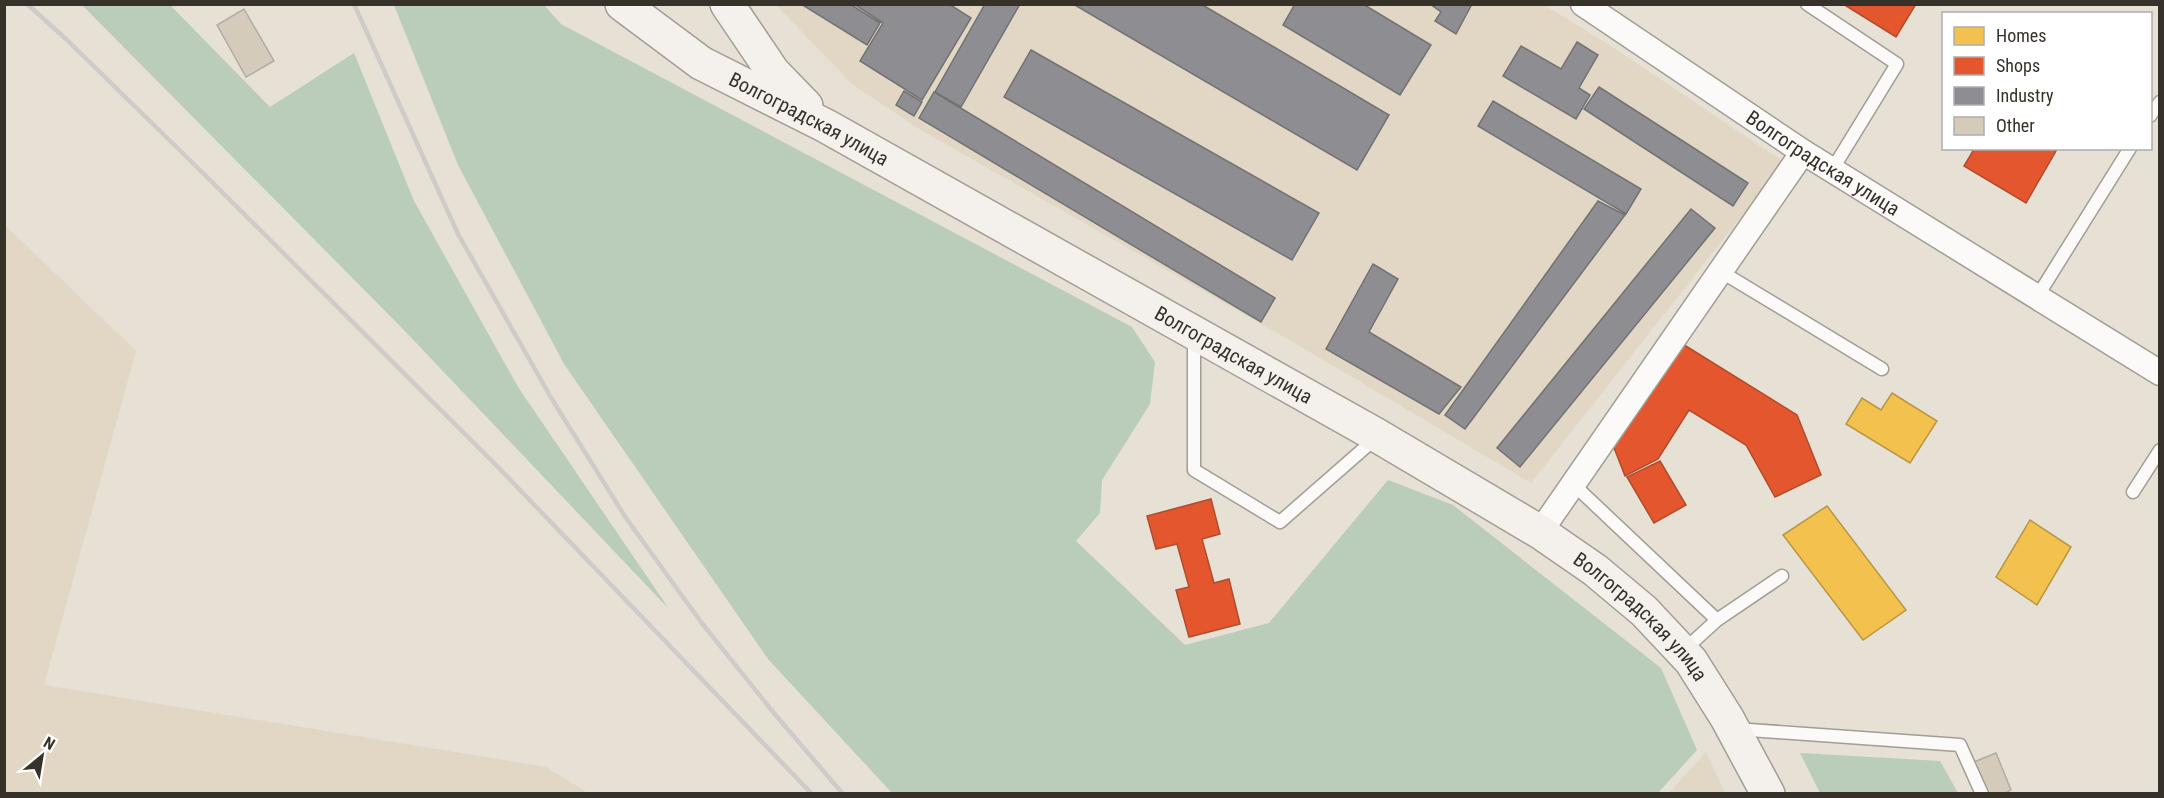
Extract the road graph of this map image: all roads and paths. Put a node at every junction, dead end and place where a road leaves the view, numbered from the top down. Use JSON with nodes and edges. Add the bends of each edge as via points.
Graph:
{"nodes":[{"id":1,"x":622,"y":4,"type":"edge"},
{"id":2,"x":727,"y":4,"type":"edge"},
{"id":3,"x":1583,"y":4,"type":"edge"},
{"id":4,"x":1807,"y":4,"type":"edge"},
{"id":5,"x":826,"y":126,"type":"junction"},
{"id":6,"x":2129,"y":150,"type":"edge"},
{"id":7,"x":1803,"y":152,"type":"junction"},
{"id":8,"x":1832,"y":170,"type":"junction"},
{"id":9,"x":1720,"y":271,"type":"junction"},
{"id":10,"x":2037,"y":297,"type":"junction"},
{"id":11,"x":1194,"y":333,"type":"junction"},
{"id":12,"x":1882,"y":369,"type":"dead end"},
{"id":13,"x":2160,"y":373,"type":"edge"},
{"id":14,"x":1378,"y":436,"type":"junction"},
{"id":15,"x":2160,"y":450,"type":"edge"},
{"id":16,"x":1573,"y":484,"type":"junction"},
{"id":17,"x":2133,"y":492,"type":"dead end"},
{"id":18,"x":1540,"y":532,"type":"junction"},
{"id":19,"x":1782,"y":576,"type":"dead end"},
{"id":20,"x":1717,"y":620,"type":"junction"},
{"id":21,"x":1682,"y":652,"type":"junction"},
{"id":22,"x":1733,"y":729,"type":"junction"},
{"id":23,"x":1768,"y":794,"type":"edge"},
{"id":24,"x":1982,"y":794,"type":"edge"}],
"edges":[{"from":1,"to":5,"type":"main road","name":"Волгоградская улица","via":[[701,63]]},
{"from":2,"to":5,"type":"main road","via":[[773,72]]},
{"from":3,"to":7,"type":"street","name":"Волгоградская улица"},
{"from":4,"to":8,"type":"lane","via":[[1897,64]]},
{"from":5,"to":11,"type":"main road","name":"Волгоградская улица"},
{"from":6,"to":10,"type":"lane"},
{"from":7,"to":8,"type":"street","name":"Волгоградская улица"},
{"from":7,"to":9,"type":"street"},
{"from":8,"to":10,"type":"street","name":"Волгоградская улица"},
{"from":9,"to":12,"type":"lane"},
{"from":9,"to":16,"type":"street"},
{"from":10,"to":13,"type":"street","name":"Волгоградская улица"},
{"from":11,"to":14,"type":"main road","name":"Волгоградская улица"},
{"from":11,"to":14,"type":"lane","via":[[1194,470],[1280,522]]},
{"from":14,"to":18,"type":"main road","name":"Волгоградская улица"},
{"from":15,"to":17,"type":"lane"},
{"from":16,"to":18,"type":"street"},
{"from":16,"to":20,"type":"lane"},
{"from":18,"to":21,"type":"main road","name":"Волгоградская улица","via":[[1595,570],[1644,611]]},
{"from":19,"to":20,"type":"lane"},
{"from":20,"to":21,"type":"lane"},
{"from":21,"to":22,"type":"main road","name":"Волгоградская улица"},
{"from":22,"to":23,"type":"main road","name":"Волгоградская улица"},
{"from":22,"to":24,"type":"lane","via":[[1960,746]]}]}
